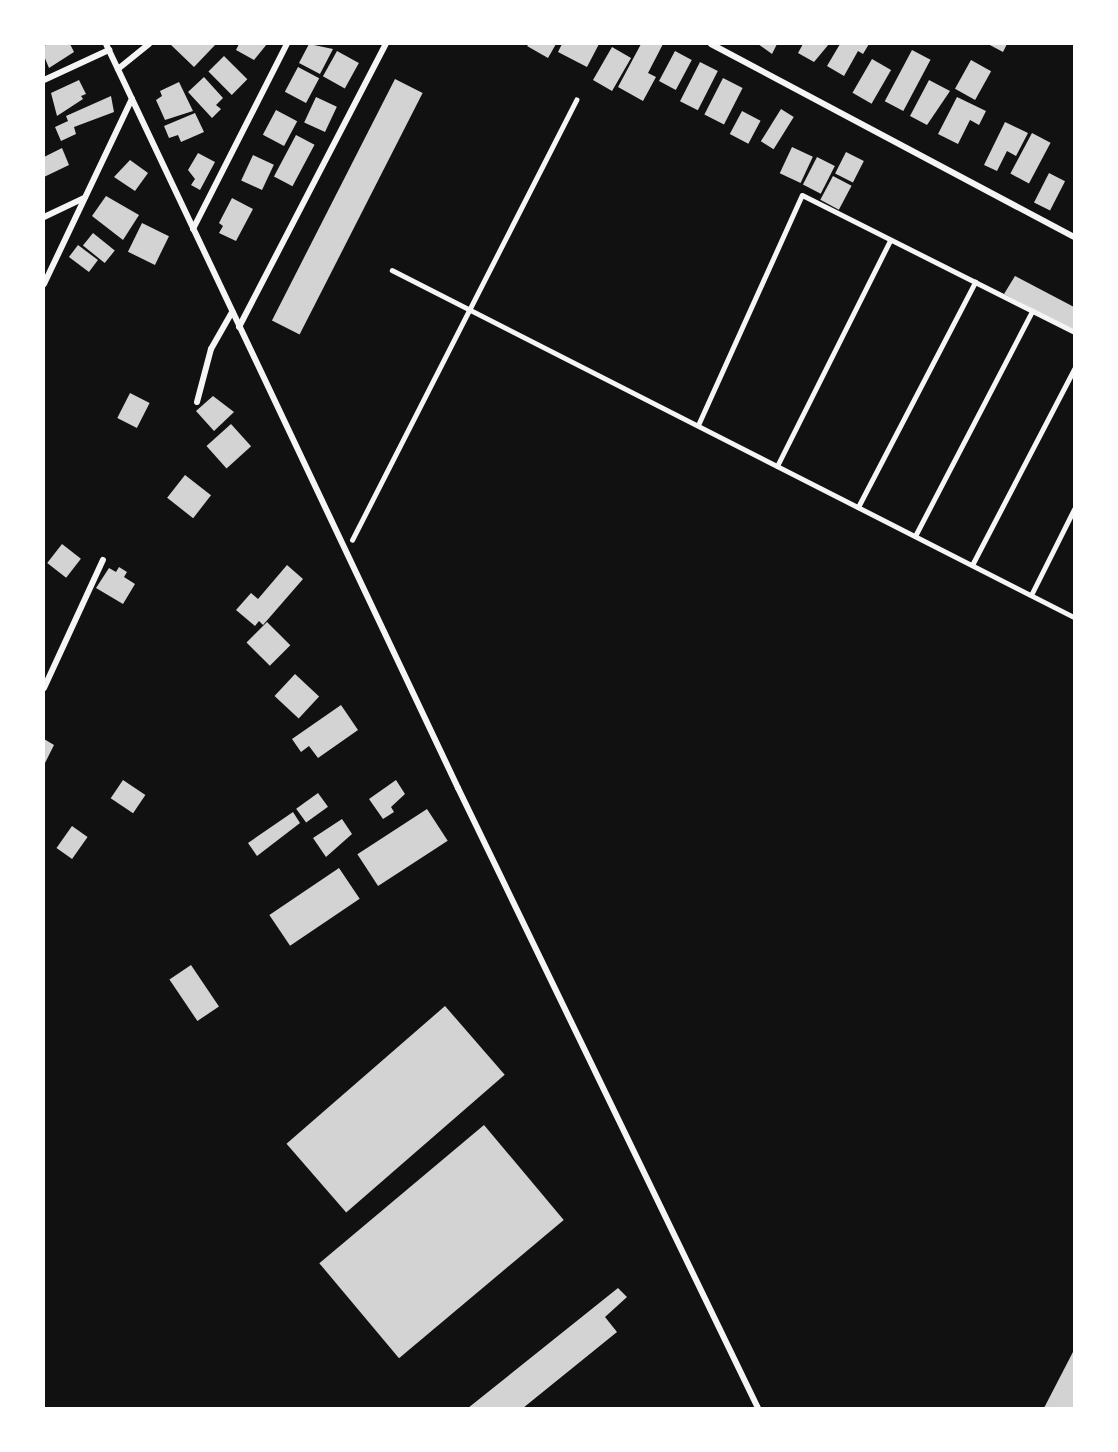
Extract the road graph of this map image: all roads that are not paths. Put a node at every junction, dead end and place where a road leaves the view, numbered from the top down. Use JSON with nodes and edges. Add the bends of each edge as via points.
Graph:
{"nodes":[{"id":1,"x":149,"y":44,"type":"edge"},
{"id":2,"x":287,"y":44,"type":"edge"},
{"id":3,"x":386,"y":44,"type":"edge"},
{"id":4,"x":711,"y":44,"type":"edge"},
{"id":5,"x":108,"y":47,"type":"edge"},
{"id":6,"x":118,"y":69,"type":"junction"},
{"id":7,"x":44,"y":80,"type":"edge"},
{"id":8,"x":132,"y":99,"type":"junction"},
{"id":9,"x":576,"y":100,"type":"dead end"},
{"id":10,"x":84,"y":197,"type":"junction"},
{"id":11,"x":44,"y":217,"type":"edge"},
{"id":12,"x":193,"y":229,"type":"junction"},
{"id":13,"x":1074,"y":237,"type":"edge"},
{"id":14,"x":891,"y":240,"type":"junction"},
{"id":15,"x":52,"y":267,"type":"junction"},
{"id":16,"x":44,"y":270,"type":"edge"},
{"id":17,"x":392,"y":270,"type":"dead end"},
{"id":18,"x":975,"y":282,"type":"junction"},
{"id":19,"x":44,"y":284,"type":"edge"},
{"id":20,"x":472,"y":310,"type":"junction"},
{"id":21,"x":1032,"y":311,"type":"junction"},
{"id":22,"x":232,"y":312,"type":"junction"},
{"id":23,"x":239,"y":327,"type":"junction"},
{"id":24,"x":1074,"y":332,"type":"edge"},
{"id":25,"x":1074,"y":369,"type":"edge"},
{"id":26,"x":196,"y":402,"type":"dead end"},
{"id":27,"x":698,"y":425,"type":"junction"},
{"id":28,"x":777,"y":466,"type":"junction"},
{"id":29,"x":858,"y":507,"type":"junction"},
{"id":30,"x":1074,"y":509,"type":"edge"},
{"id":31,"x":915,"y":536,"type":"junction"},
{"id":32,"x":352,"y":540,"type":"dead end"},
{"id":33,"x":104,"y":560,"type":"dead end"},
{"id":34,"x":972,"y":565,"type":"junction"},
{"id":35,"x":1030,"y":595,"type":"junction"},
{"id":36,"x":1074,"y":617,"type":"edge"},
{"id":37,"x":44,"y":688,"type":"edge"},
{"id":38,"x":758,"y":1408,"type":"edge"}],
"edges":[{"from":1,"to":6,"type":"street"},
{"from":2,"to":12,"type":"street"},
{"from":3,"to":23,"type":"street"},
{"from":4,"to":13,"type":"street"},
{"from":5,"to":6,"type":"street"},
{"from":5,"to":7,"type":"street"},
{"from":6,"to":8,"type":"street"},
{"from":8,"to":10,"type":"street"},
{"from":8,"to":12,"type":"street"},
{"from":9,"to":20,"type":"lane"},
{"from":10,"to":11,"type":"street"},
{"from":10,"to":15,"type":"street"},
{"from":12,"to":22,"type":"street"},
{"from":14,"to":18,"type":"street"},
{"from":14,"to":27,"type":"street","via":[[802,195]]},
{"from":14,"to":28,"type":"street"},
{"from":15,"to":16,"type":"street"},
{"from":15,"to":19,"type":"street"},
{"from":17,"to":20,"type":"lane"},
{"from":18,"to":21,"type":"street"},
{"from":18,"to":29,"type":"street"},
{"from":20,"to":27,"type":"lane"},
{"from":20,"to":32,"type":"lane"},
{"from":21,"to":24,"type":"street"},
{"from":21,"to":31,"type":"street"},
{"from":22,"to":23,"type":"street"},
{"from":22,"to":26,"type":"street","via":[[210,349]]},
{"from":23,"to":38,"type":"street"},
{"from":25,"to":34,"type":"street"},
{"from":27,"to":28,"type":"lane"},
{"from":28,"to":29,"type":"lane"},
{"from":29,"to":31,"type":"lane"},
{"from":30,"to":35,"type":"street"},
{"from":31,"to":34,"type":"lane"},
{"from":33,"to":37,"type":"street"},
{"from":34,"to":35,"type":"lane"},
{"from":35,"to":36,"type":"lane"}]}
